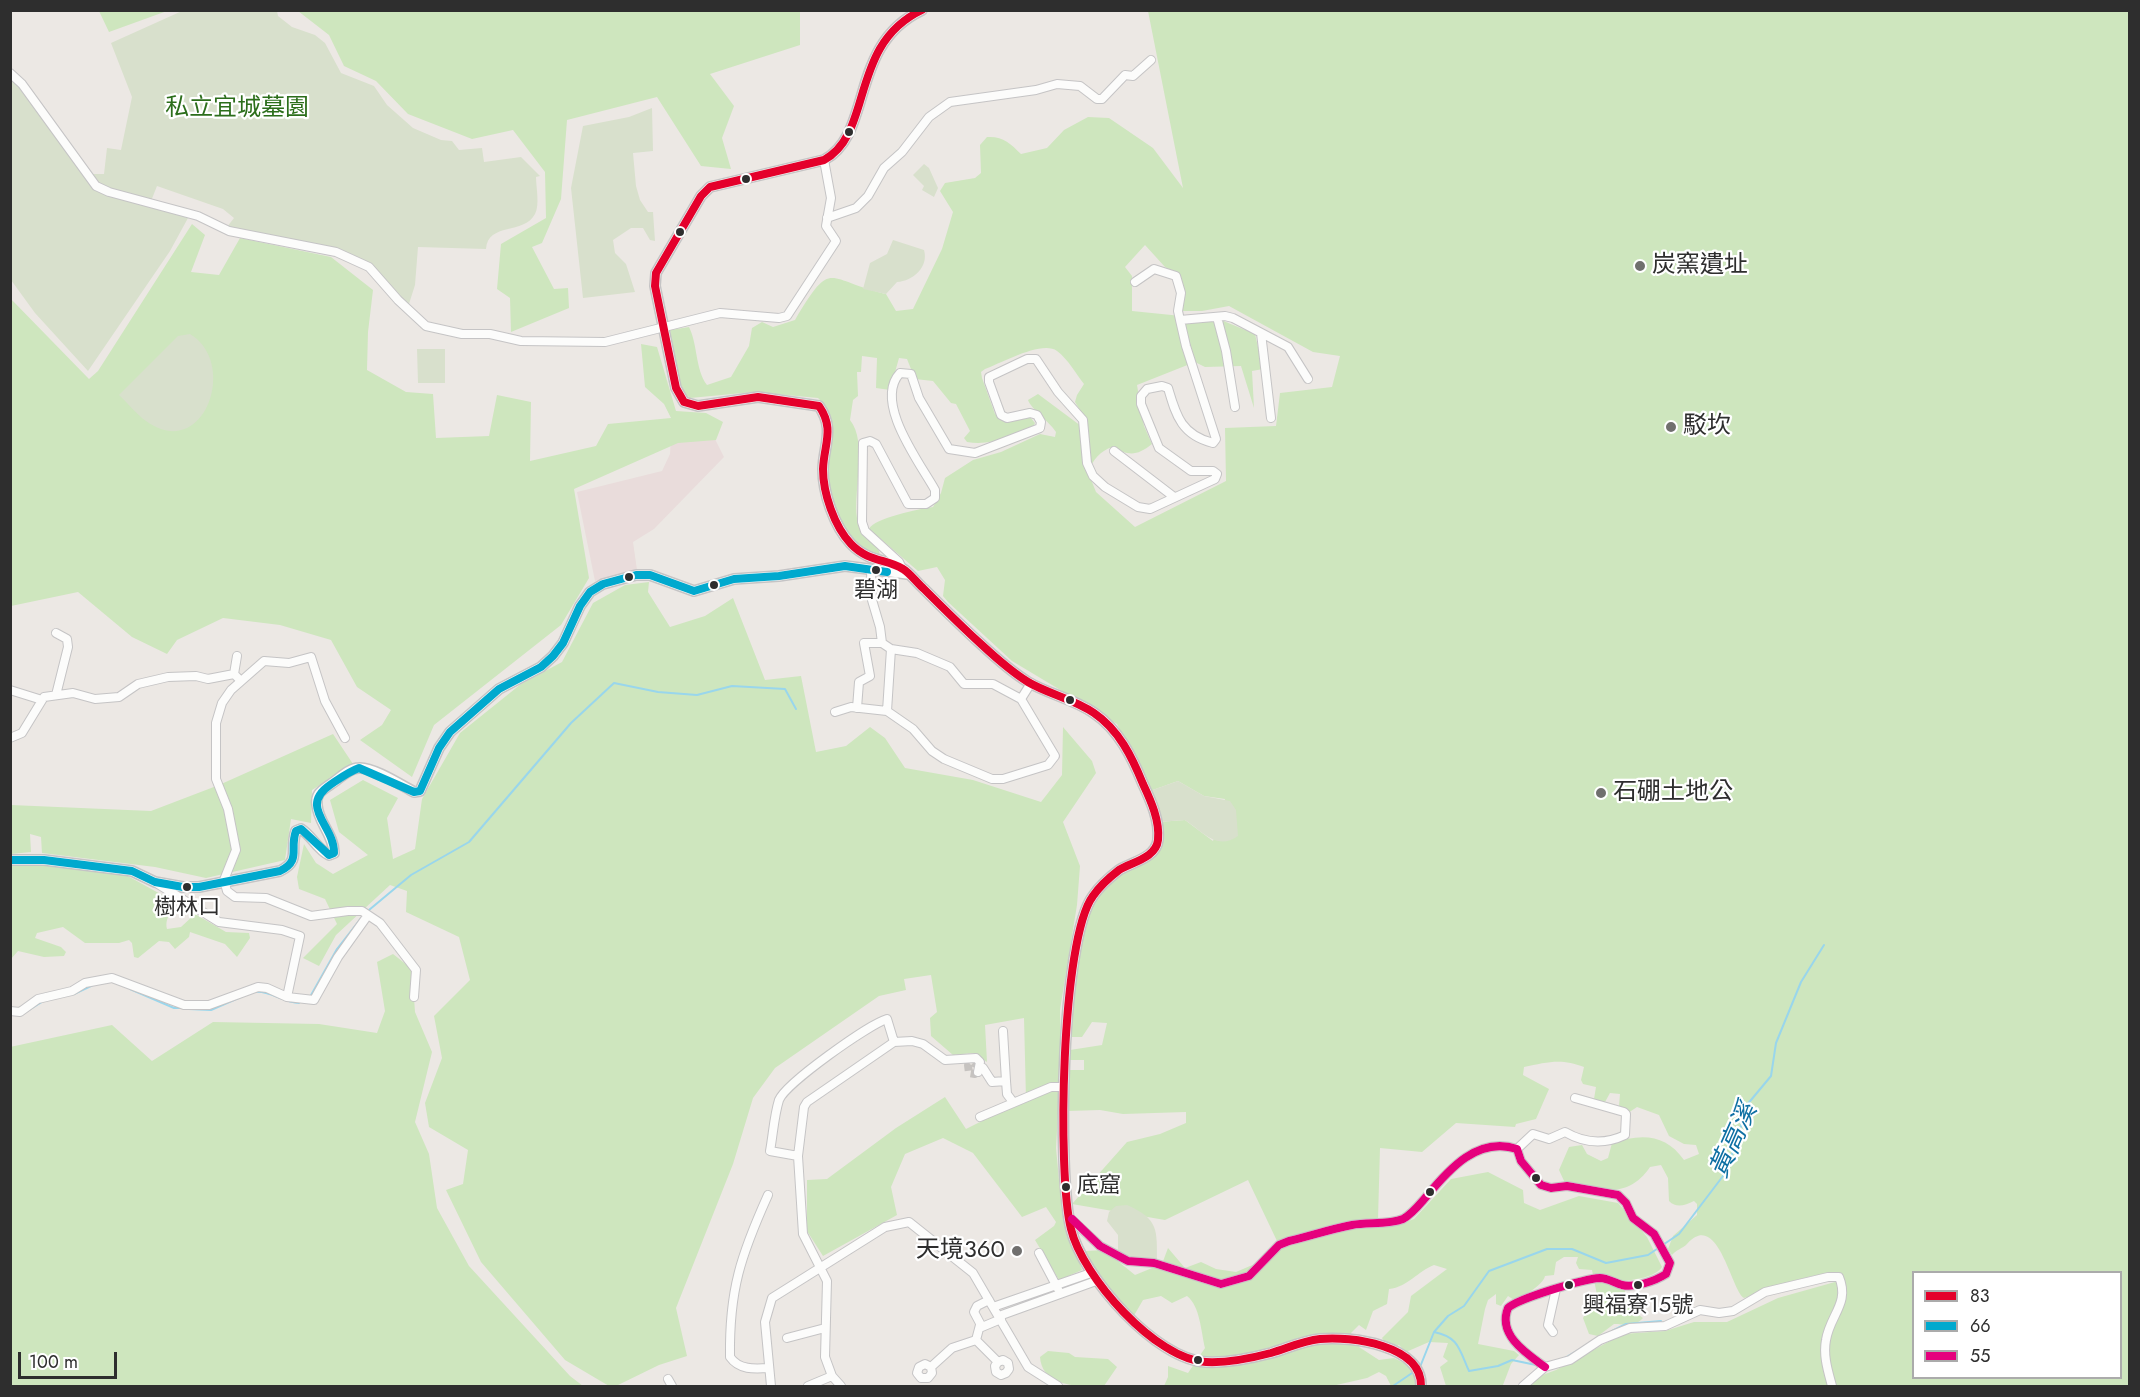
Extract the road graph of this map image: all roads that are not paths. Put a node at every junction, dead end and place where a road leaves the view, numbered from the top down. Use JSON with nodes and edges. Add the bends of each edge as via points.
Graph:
{"nodes":[{"id":1,"x":922,"y":10,"type":"edge"},
{"id":2,"x":1150,"y":60,"type":"dead end"},
{"id":3,"x":10,"y":74,"type":"edge"},
{"id":4,"x":824,"y":160,"type":"junction"},
{"id":5,"x":827,"y":218,"type":"junction"},
{"id":6,"x":1136,"y":282,"type":"dead end"},
{"id":7,"x":1217,"y":317,"type":"junction"},
{"id":8,"x":1180,"y":320,"type":"junction"},
{"id":9,"x":664,"y":327,"type":"junction"},
{"id":10,"x":1261,"y":333,"type":"junction"},
{"id":11,"x":1308,"y":379,"type":"dead end"},
{"id":12,"x":1235,"y":407,"type":"dead end"},
{"id":13,"x":1271,"y":418,"type":"dead end"},
{"id":14,"x":1114,"y":451,"type":"dead end"},
{"id":15,"x":1174,"y":497,"type":"junction"},
{"id":16,"x":871,"y":570,"type":"junction"},
{"id":17,"x":905,"y":571,"type":"junction"},
{"id":18,"x":56,"y":633,"type":"dead end"},
{"id":19,"x":882,"y":643,"type":"junction"},
{"id":20,"x":891,"y":649,"type":"junction"},
{"id":21,"x":237,"y":656,"type":"dead end"},
{"id":22,"x":223,"y":676,"type":"junction"},
{"id":23,"x":237,"y":677,"type":"junction"},
{"id":24,"x":1031,"y":683,"type":"junction"},
{"id":25,"x":10,"y":690,"type":"edge"},
{"id":26,"x":231,"y":690,"type":"junction"},
{"id":27,"x":56,"y":695,"type":"junction"},
{"id":28,"x":1021,"y":699,"type":"junction"},
{"id":29,"x":42,"y":700,"type":"junction"},
{"id":30,"x":857,"y":708,"type":"junction"},
{"id":31,"x":887,"y":711,"type":"junction"},
{"id":32,"x":835,"y":712,"type":"dead end"},
{"id":33,"x":10,"y":738,"type":"edge"},
{"id":34,"x":345,"y":738,"type":"dead end"},
{"id":35,"x":10,"y":860,"type":"edge"},
{"id":36,"x":224,"y":880,"type":"junction"},
{"id":37,"x":155,"y":882,"type":"junction"},
{"id":38,"x":368,"y":915,"type":"junction"},
{"id":39,"x":286,"y":997,"type":"junction"},
{"id":40,"x":414,"y":997,"type":"dead end"},
{"id":41,"x":10,"y":1011,"type":"edge"},
{"id":42,"x":1004,"y":1030,"type":"dead end"},
{"id":43,"x":894,"y":1041,"type":"junction"},
{"id":44,"x":1006,"y":1082,"type":"junction"},
{"id":45,"x":1064,"y":1087,"type":"junction"},
{"id":46,"x":1575,"y":1098,"type":"dead end"},
{"id":47,"x":1013,"y":1102,"type":"junction"},
{"id":48,"x":980,"y":1117,"type":"dead end"},
{"id":49,"x":1517,"y":1149,"type":"junction"},
{"id":50,"x":798,"y":1156,"type":"junction"},
{"id":51,"x":768,"y":1195,"type":"dead end"},
{"id":52,"x":1069,"y":1216,"type":"junction"},
{"id":53,"x":1039,"y":1253,"type":"dead end"},
{"id":54,"x":821,"y":1267,"type":"junction"},
{"id":55,"x":1094,"y":1277,"type":"junction"},
{"id":56,"x":1556,"y":1289,"type":"junction"},
{"id":57,"x":1059,"y":1290,"type":"junction"},
{"id":58,"x":991,"y":1303,"type":"junction"},
{"id":59,"x":1000,"y":1317,"type":"junction"},
{"id":60,"x":980,"y":1324,"type":"junction"},
{"id":61,"x":825,"y":1328,"type":"junction"},
{"id":62,"x":1553,"y":1332,"type":"dead end"},
{"id":63,"x":787,"y":1338,"type":"dead end"},
{"id":64,"x":976,"y":1340,"type":"junction"},
{"id":65,"x":998,"y":1362,"type":"dead end"},
{"id":66,"x":931,"y":1367,"type":"dead end"},
{"id":67,"x":1545,"y":1367,"type":"junction"},
{"id":68,"x":769,"y":1368,"type":"junction"},
{"id":69,"x":832,"y":1376,"type":"junction"},
{"id":70,"x":1421,"y":1381,"type":"edge"},
{"id":71,"x":771,"y":1386,"type":"edge"},
{"id":72,"x":808,"y":1386,"type":"edge"},
{"id":73,"x":841,"y":1386,"type":"edge"},
{"id":74,"x":1058,"y":1386,"type":"edge"},
{"id":75,"x":1523,"y":1386,"type":"edge"},
{"id":76,"x":1832,"y":1386,"type":"edge"}],
"edges":[{"from":1,"to":4,"type":"street","via":[[898,24],[885,39],[867,76],[846,140],[837,153]]},
{"from":2,"to":5,"type":"street","via":[[1133,75],[1125,75],[1102,99],[1080,87],[1057,84],[950,102],[929,117],[884,168],[856,208]]},
{"from":3,"to":9,"type":"street","via":[[22,84],[96,186],[198,216],[229,231],[336,252],[369,267],[426,326],[521,341],[605,342]]},
{"from":4,"to":5,"type":"street","via":[[831,198]]},
{"from":4,"to":9,"type":"street","via":[[710,187],[701,196],[656,273]]},
{"from":5,"to":9,"type":"street","via":[[826,226],[836,241],[787,316],[720,313]]},
{"from":6,"to":8,"type":"street","via":[[1154,269],[1176,276],[1181,293]]},
{"from":7,"to":8,"type":"street"},
{"from":7,"to":10,"type":"street","via":[[1233,318]]},
{"from":7,"to":12,"type":"street"},
{"from":8,"to":15,"type":"street","via":[[1214,443],[1179,423],[1168,388],[1147,389],[1141,404],[1159,448],[1191,471],[1217,474],[1215,479]]},
{"from":9,"to":17,"type":"street","via":[[676,388],[684,402],[698,406],[758,397],[819,406],[829,425],[823,473],[840,528],[861,552]]},
{"from":10,"to":11,"type":"street","via":[[1288,347]]},
{"from":10,"to":13,"type":"street"},
{"from":14,"to":15,"type":"street"},
{"from":15,"to":17,"type":"street","via":[[1150,509],[1138,507],[1105,488],[1093,476],[1087,463],[1083,420],[1036,359],[1027,359],[989,377],[988,382],[1001,415],[1037,415],[1040,428],[975,453],[949,449],[919,398],[911,374],[905,372],[896,378],[895,421],[935,490],[935,498],[926,504],[908,504],[876,444],[863,443],[865,531]]},
{"from":16,"to":17,"type":"street"},
{"from":16,"to":19,"type":"street","via":[[872,600]]},
{"from":16,"to":36,"type":"street","via":[[845,566],[754,576],[694,591],[650,575],[603,584],[590,592],[580,606],[553,656],[500,689],[450,732],[420,791],[414,792],[368,770],[351,771],[316,799],[334,853],[324,852],[301,829],[294,836],[294,856],[289,866]]},
{"from":17,"to":24,"type":"street","via":[[982,645]]},
{"from":18,"to":27,"type":"street","via":[[67,639],[69,647]]},
{"from":19,"to":20,"type":"street"},
{"from":19,"to":30,"type":"street","via":[[864,643],[870,676],[859,682]]},
{"from":20,"to":28,"type":"street","via":[[917,653],[950,668],[964,684],[993,684]]},
{"from":20,"to":31,"type":"street"},
{"from":21,"to":23,"type":"street"},
{"from":22,"to":23,"type":"street"},
{"from":22,"to":26,"type":"street"},
{"from":22,"to":27,"type":"street","via":[[168,676],[138,684],[119,697]]},
{"from":23,"to":26,"type":"street"},
{"from":23,"to":34,"type":"street","via":[[264,661],[289,663],[311,657],[325,701]]},
{"from":24,"to":28,"type":"street"},
{"from":24,"to":45,"type":"street","via":[[1093,712],[1110,726],[1125,745],[1153,806],[1158,837],[1157,847],[1148,856],[1120,870],[1091,897],[1084,915],[1071,985]]},
{"from":25,"to":29,"type":"street"},
{"from":26,"to":36,"type":"street","via":[[222,704],[214,735],[216,779],[228,808],[236,850]]},
{"from":27,"to":29,"type":"street"},
{"from":28,"to":31,"type":"street","via":[[1055,756],[1047,765],[1004,779],[992,779],[944,759],[914,729]]},
{"from":29,"to":33,"type":"street","via":[[22,733]]},
{"from":30,"to":31,"type":"street"},
{"from":30,"to":32,"type":"street","via":[[851,706]]},
{"from":35,"to":37,"type":"street","via":[[115,868]]},
{"from":36,"to":37,"type":"street","via":[[199,887]]},
{"from":36,"to":38,"type":"street","via":[[227,891],[235,897],[266,898],[311,916],[348,911]]},
{"from":37,"to":39,"type":"street","via":[[219,922],[300,936]]},
{"from":38,"to":39,"type":"street","via":[[314,1000]]},
{"from":38,"to":40,"type":"street","via":[[380,923],[416,970]]},
{"from":39,"to":41,"type":"street","via":[[258,987],[209,1005],[184,1005],[112,978],[38,999],[20,1012]]},
{"from":42,"to":44,"type":"street"},
{"from":43,"to":44,"type":"street","via":[[923,1044],[945,1060],[976,1058],[980,1070],[992,1082]]},
{"from":43,"to":50,"type":"street","via":[[807,1102]]},
{"from":43,"to":50,"type":"street","via":[[887,1019],[879,1021],[790,1086],[780,1099],[770,1151]]},
{"from":44,"to":47,"type":"street","via":[[1007,1094]]},
{"from":45,"to":47,"type":"street","via":[[1051,1087]]},
{"from":45,"to":52,"type":"street","via":[[1062,1166]]},
{"from":46,"to":49,"type":"street","via":[[1624,1112],[1625,1135],[1608,1141],[1585,1141],[1565,1132],[1549,1139],[1533,1134]]},
{"from":47,"to":48,"type":"street"},
{"from":49,"to":52,"type":"street","via":[[1479,1148],[1441,1179],[1410,1215],[1289,1241],[1279,1245],[1249,1276],[1221,1284],[1154,1263],[1128,1261],[1100,1246]]},
{"from":49,"to":56,"type":"street","via":[[1521,1161],[1541,1185],[1618,1196],[1633,1218],[1654,1234],[1670,1263],[1666,1274],[1635,1285],[1600,1278]]},
{"from":50,"to":54,"type":"street","via":[[803,1234]]},
{"from":51,"to":68,"type":"street","via":[[743,1254],[729,1322],[732,1361],[749,1370]]},
{"from":52,"to":55,"type":"street","via":[[1071,1232]]},
{"from":53,"to":57,"type":"street"},
{"from":54,"to":58,"type":"street","via":[[885,1227],[909,1222],[973,1273]]},
{"from":54,"to":61,"type":"street","via":[[827,1281]]},
{"from":54,"to":68,"type":"street","via":[[772,1298],[765,1322]]},
{"from":55,"to":57,"type":"street"},
{"from":55,"to":70,"type":"street","via":[[1114,1303],[1186,1360],[1209,1363],[1271,1353],[1295,1343],[1350,1339],[1403,1353]]},
{"from":56,"to":62,"type":"street","via":[[1548,1325]]},
{"from":56,"to":67,"type":"street","via":[[1514,1303],[1506,1312],[1517,1347]]},
{"from":57,"to":58,"type":"street"},
{"from":57,"to":59,"type":"street"},
{"from":58,"to":59,"type":"street"},
{"from":58,"to":60,"type":"street","via":[[977,1306],[974,1312]]},
{"from":59,"to":60,"type":"street","via":[[982,1328]]},
{"from":59,"to":74,"type":"street","via":[[1028,1367]]},
{"from":60,"to":64,"type":"street"},
{"from":61,"to":63,"type":"street"},
{"from":61,"to":69,"type":"street","via":[[825,1358]]},
{"from":64,"to":65,"type":"street"},
{"from":64,"to":66,"type":"street","via":[[952,1348]]},
{"from":67,"to":75,"type":"street"},
{"from":67,"to":76,"type":"street","via":[[1569,1360],[1600,1340],[1630,1328],[1665,1326],[1700,1310],[1733,1311],[1764,1292],[1839,1277],[1843,1302],[1826,1339],[1825,1358]]},
{"from":68,"to":71,"type":"street"},
{"from":69,"to":72,"type":"street"},
{"from":69,"to":73,"type":"street"}]}
